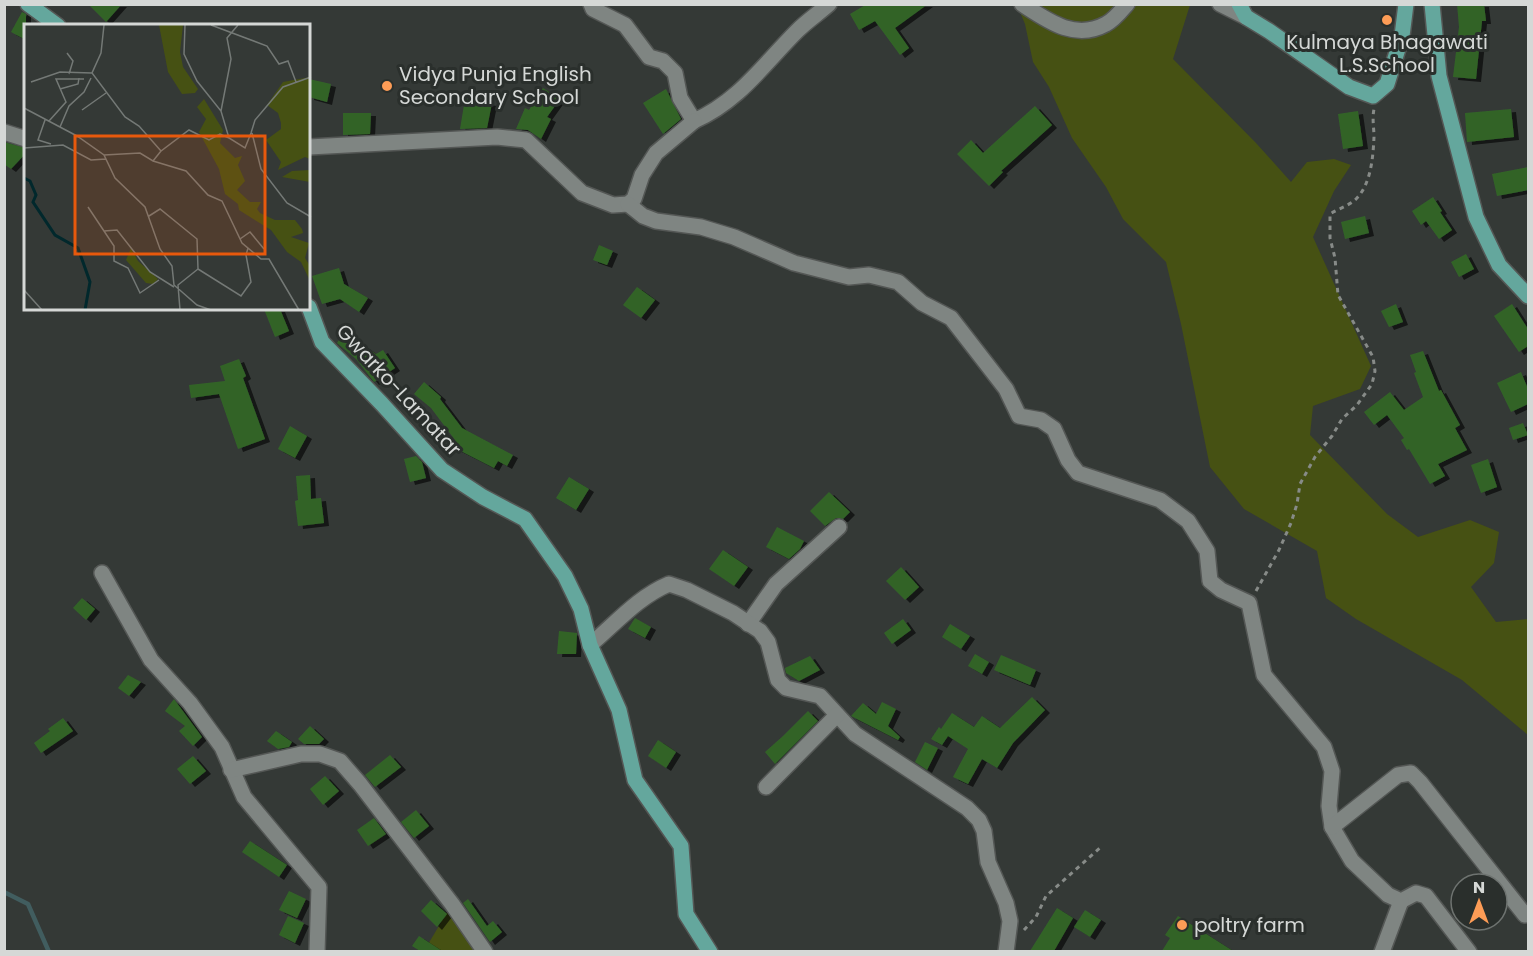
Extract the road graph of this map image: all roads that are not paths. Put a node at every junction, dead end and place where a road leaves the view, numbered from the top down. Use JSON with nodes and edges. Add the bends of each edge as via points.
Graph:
{"nodes":[{"id":1,"x":28,"y":4,"type":"edge"},
{"id":2,"x":591,"y":4,"type":"edge"},
{"id":3,"x":829,"y":4,"type":"edge"},
{"id":4,"x":1022,"y":4,"type":"edge"},
{"id":5,"x":1127,"y":4,"type":"edge"},
{"id":6,"x":1220,"y":4,"type":"edge"},
{"id":7,"x":1406,"y":4,"type":"edge"},
{"id":8,"x":1432,"y":4,"type":"edge"},
{"id":9,"x":1242,"y":11,"type":"edge"},
{"id":10,"x":55,"y":24,"type":"edge"},
{"id":11,"x":694,"y":121,"type":"junction"},
{"id":12,"x":4,"y":132,"type":"edge"},
{"id":13,"x":24,"y":138,"type":"edge"},
{"id":14,"x":310,"y":147,"type":"edge"},
{"id":15,"x":628,"y":204,"type":"junction"},
{"id":16,"x":1528,"y":296,"type":"edge"},
{"id":17,"x":310,"y":310,"type":"edge"},
{"id":18,"x":839,"y":527,"type":"dead end"},
{"id":19,"x":102,"y":573,"type":"dead end"},
{"id":20,"x":748,"y":624,"type":"junction"},
{"id":21,"x":590,"y":645,"type":"junction"},
{"id":22,"x":837,"y":715,"type":"junction"},
{"id":23,"x":231,"y":770,"type":"junction"},
{"id":24,"x":766,"y":787,"type":"dead end"},
{"id":25,"x":1332,"y":827,"type":"junction"},
{"id":26,"x":1401,"y":901,"type":"junction"},
{"id":27,"x":1525,"y":915,"type":"dead end"},
{"id":28,"x":317,"y":951,"type":"edge"},
{"id":29,"x":485,"y":951,"type":"edge"},
{"id":30,"x":710,"y":951,"type":"edge"},
{"id":31,"x":1006,"y":951,"type":"edge"},
{"id":32,"x":1382,"y":951,"type":"edge"},
{"id":33,"x":1469,"y":951,"type":"edge"}],
"edges":[{"from":1,"to":10,"type":"main road"},
{"from":2,"to":11,"type":"street","via":[[593,9],[625,25],[649,57],[663,61],[675,73],[680,98]]},
{"from":3,"to":11,"type":"street","via":[[798,30],[729,102]]},
{"from":4,"to":5,"type":"street","via":[[1056,26],[1082,32],[1107,24]]},
{"from":6,"to":9,"type":"street"},
{"from":7,"to":9,"type":"main road","via":[[1402,36],[1387,84],[1373,96],[1349,87]]},
{"from":8,"to":16,"type":"main road","via":[[1439,76],[1476,218],[1499,265]]},
{"from":11,"to":15,"type":"street","via":[[656,153]]},
{"from":12,"to":13,"type":"street"},
{"from":14,"to":15,"type":"street","via":[[497,137],[526,140],[582,193],[613,205]]},
{"from":15,"to":25,"type":"street","via":[[656,221],[701,227],[734,237],[794,263],[849,277],[869,275],[898,282],[922,303],[951,318],[1006,389],[1019,416],[1041,420],[1054,429],[1078,473],[1160,500],[1188,522],[1207,552],[1210,582],[1250,603],[1264,675],[1324,747],[1332,771]]},
{"from":17,"to":21,"type":"main road","name":"Gwarko-Lamatar","via":[[322,342],[442,470],[525,519],[565,576],[581,609]]},
{"from":18,"to":20,"type":"street","via":[[776,584]]},
{"from":19,"to":23,"type":"street","via":[[151,660],[190,703],[222,747]]},
{"from":20,"to":21,"type":"street","via":[[733,613],[669,584],[653,590]]},
{"from":20,"to":22,"type":"street","via":[[768,642],[778,680],[786,688],[820,696]]},
{"from":21,"to":30,"type":"main road","name":"Gwarko-Lamatar","via":[[619,710],[635,780],[681,846],[686,914]]},
{"from":22,"to":24,"type":"street"},
{"from":22,"to":31,"type":"street","via":[[855,734],[942,790],[978,820],[984,831],[988,862],[1010,921]]},
{"from":23,"to":28,"type":"street","via":[[244,797],[319,887]]},
{"from":23,"to":29,"type":"street","via":[[301,754],[320,754],[340,761]]},
{"from":25,"to":26,"type":"street","via":[[1352,861],[1388,895]]},
{"from":25,"to":27,"type":"street","via":[[1398,775],[1411,774]]},
{"from":26,"to":32,"type":"street"},
{"from":26,"to":33,"type":"street","via":[[1416,893],[1426,896]]}]}
